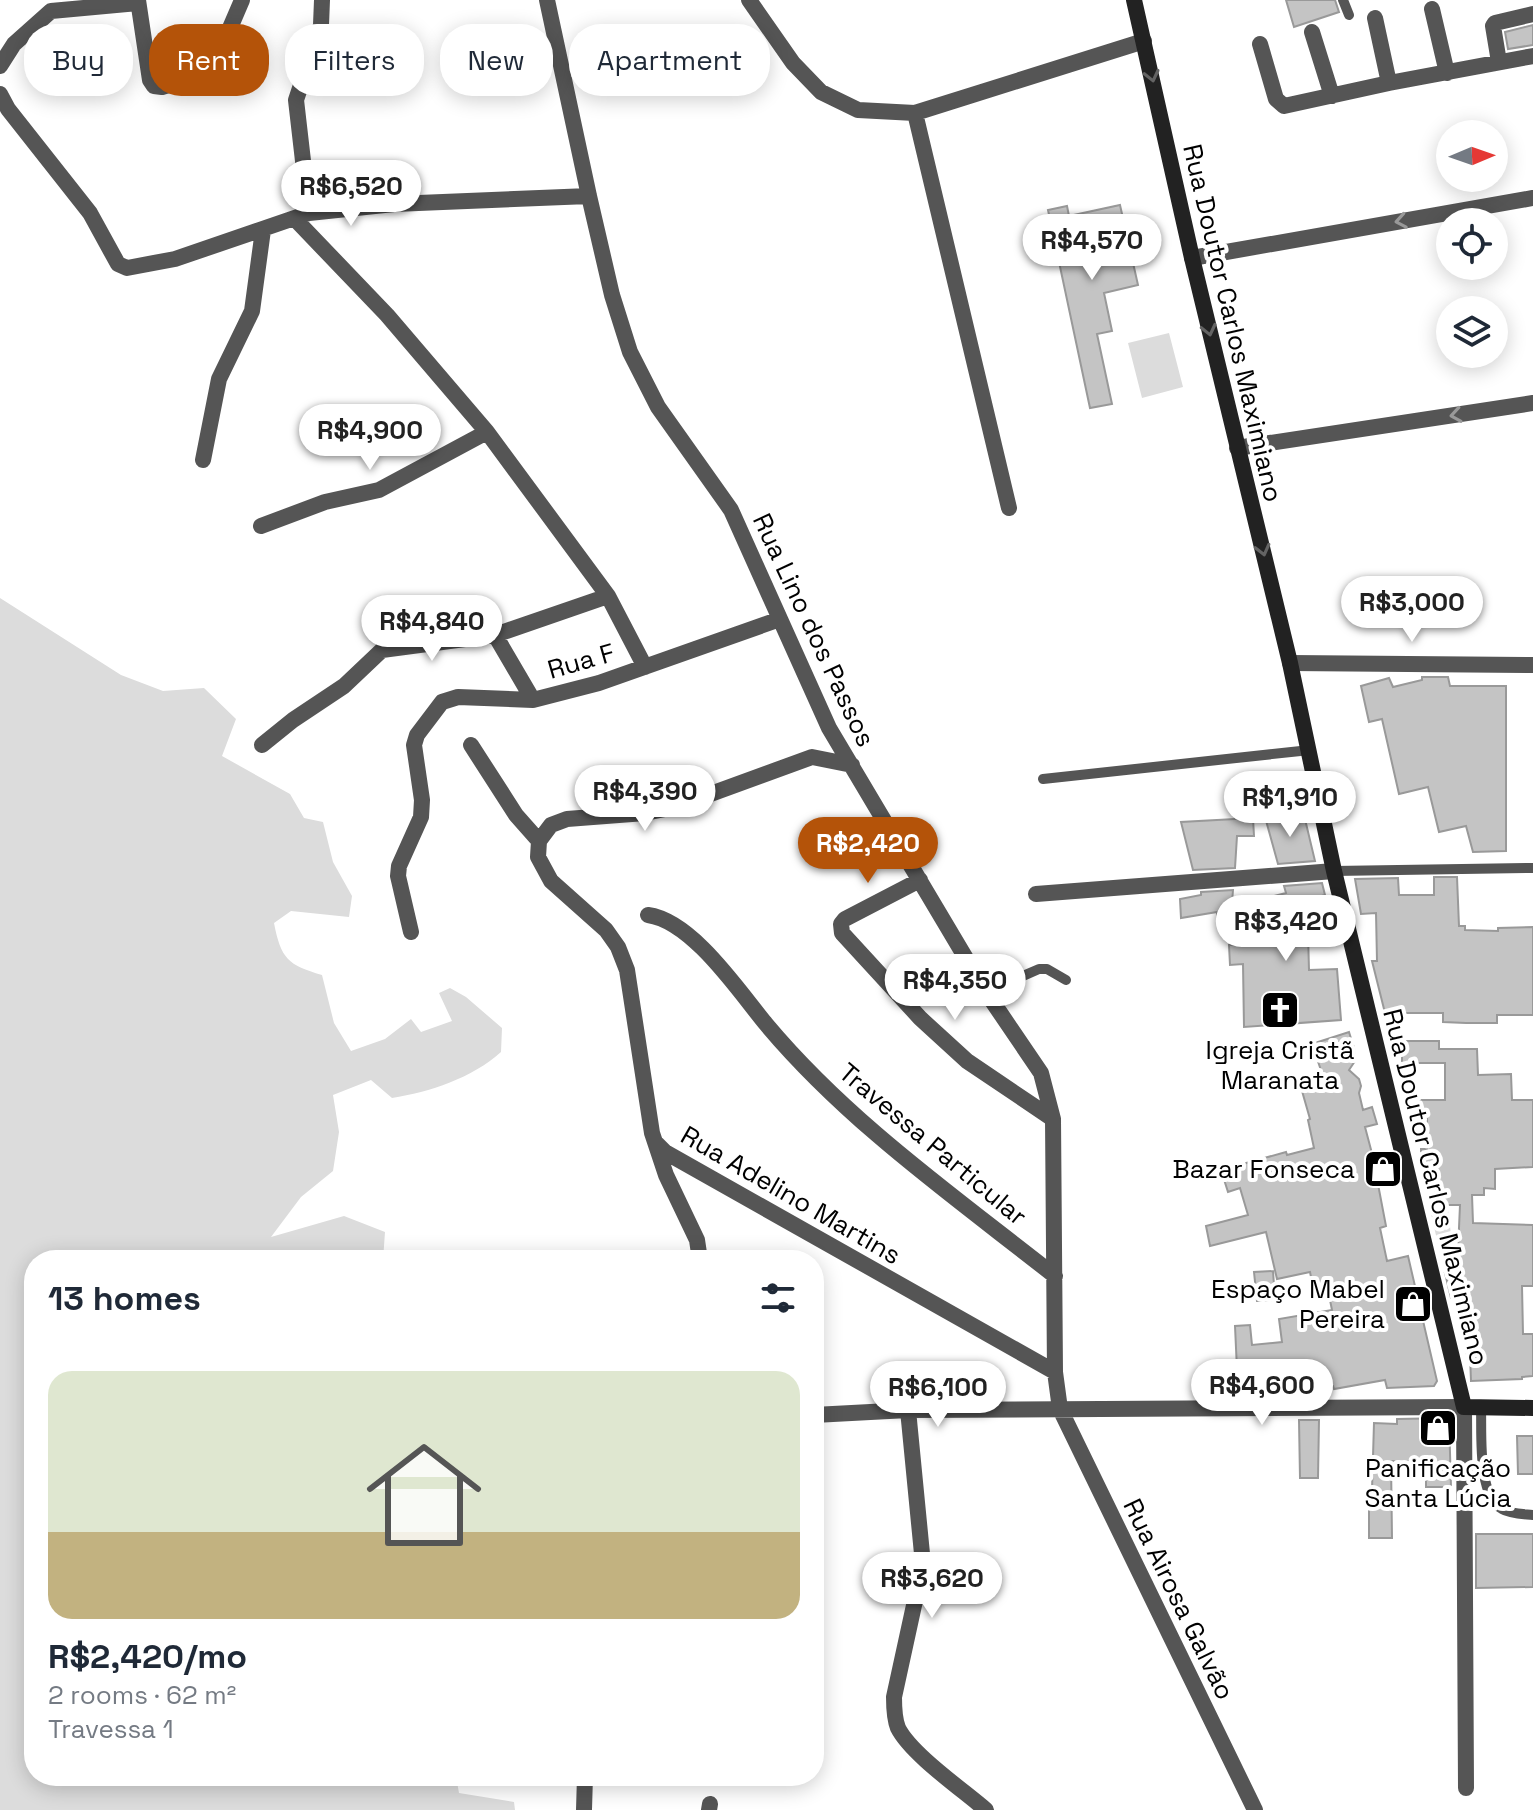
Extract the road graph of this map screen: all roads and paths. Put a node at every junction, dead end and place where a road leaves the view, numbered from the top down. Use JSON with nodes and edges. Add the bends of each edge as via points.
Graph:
{"nodes":[{"id":1,"x":242,"y":0,"type":"edge"},
{"id":2,"x":322,"y":0,"type":"edge"},
{"id":3,"x":547,"y":0,"type":"edge"},
{"id":4,"x":749,"y":0,"type":"edge"},
{"id":5,"x":1134,"y":0,"type":"edge"},
{"id":6,"x":1343,"y":0,"type":"edge"},
{"id":7,"x":138,"y":1,"type":"edge"},
{"id":8,"x":50,"y":5,"type":"edge"},
{"id":9,"x":1432,"y":9,"type":"dead end"},
{"id":10,"x":1533,"y":14,"type":"edge"},
{"id":11,"x":1349,"y":15,"type":"dead end"},
{"id":12,"x":1375,"y":18,"type":"dead end"},
{"id":13,"x":1312,"y":32,"type":"dead end"},
{"id":14,"x":1144,"y":41,"type":"junction"},
{"id":15,"x":1260,"y":44,"type":"dead end"},
{"id":16,"x":1533,"y":56,"type":"edge"},
{"id":17,"x":1499,"y":62,"type":"junction"},
{"id":18,"x":0,"y":66,"type":"edge"},
{"id":19,"x":1447,"y":73,"type":"junction"},
{"id":20,"x":1389,"y":83,"type":"junction"},
{"id":21,"x":0,"y":94,"type":"edge"},
{"id":22,"x":1332,"y":96,"type":"junction"},
{"id":23,"x":915,"y":113,"type":"junction"},
{"id":24,"x":589,"y":196,"type":"junction"},
{"id":25,"x":1533,"y":198,"type":"edge"},
{"id":26,"x":302,"y":216,"type":"junction"},
{"id":27,"x":263,"y":230,"type":"junction"},
{"id":28,"x":1192,"y":258,"type":"junction"},
{"id":29,"x":1533,"y":403,"type":"edge"},
{"id":30,"x":487,"y":432,"type":"junction"},
{"id":31,"x":1237,"y":448,"type":"junction"},
{"id":32,"x":203,"y":460,"type":"dead end"},
{"id":33,"x":1009,"y":508,"type":"dead end"},
{"id":34,"x":261,"y":526,"type":"dead end"},
{"id":35,"x":608,"y":596,"type":"junction"},
{"id":36,"x":780,"y":619,"type":"junction"},
{"id":37,"x":495,"y":635,"type":"junction"},
{"id":38,"x":1290,"y":663,"type":"junction"},
{"id":39,"x":1533,"y":665,"type":"edge"},
{"id":40,"x":645,"y":667,"type":"junction"},
{"id":41,"x":533,"y":700,"type":"junction"},
{"id":42,"x":829,"y":728,"type":"junction"},
{"id":43,"x":262,"y":745,"type":"dead end"},
{"id":44,"x":471,"y":745,"type":"dead end"},
{"id":45,"x":1310,"y":750,"type":"junction"},
{"id":46,"x":812,"y":757,"type":"junction"},
{"id":47,"x":852,"y":765,"type":"junction"},
{"id":48,"x":1043,"y":779,"type":"dead end"},
{"id":49,"x":539,"y":841,"type":"junction"},
{"id":50,"x":1532,"y":868,"type":"edge"},
{"id":51,"x":1334,"y":871,"type":"junction"},
{"id":52,"x":920,"y":880,"type":"junction"},
{"id":53,"x":1036,"y":894,"type":"dead end"},
{"id":54,"x":648,"y":915,"type":"dead end"},
{"id":55,"x":411,"y":932,"type":"dead end"},
{"id":56,"x":1066,"y":980,"type":"dead end"},
{"id":57,"x":986,"y":992,"type":"junction"},
{"id":58,"x":1053,"y":1119,"type":"junction"},
{"id":59,"x":655,"y":1143,"type":"junction"},
{"id":60,"x":698,"y":1250,"type":"edge"},
{"id":61,"x":1055,"y":1276,"type":"junction"},
{"id":62,"x":1055,"y":1372,"type":"junction"},
{"id":63,"x":1472,"y":1408,"type":"junction"},
{"id":64,"x":1533,"y":1408,"type":"edge"},
{"id":65,"x":1060,"y":1409,"type":"junction"},
{"id":66,"x":908,"y":1410,"type":"junction"},
{"id":67,"x":824,"y":1414,"type":"edge"},
{"id":68,"x":1533,"y":1515,"type":"edge"},
{"id":69,"x":585,"y":1786,"type":"edge"},
{"id":70,"x":1466,"y":1788,"type":"dead end"},
{"id":71,"x":584,"y":1810,"type":"edge"},
{"id":72,"x":986,"y":1810,"type":"edge"},
{"id":73,"x":1255,"y":1810,"type":"edge"}],
"edges":[{"from":1,"to":7,"type":"street","via":[[210,69],[162,87],[150,80]]},
{"from":2,"to":26,"type":"street","via":[[321,25],[296,100]]},
{"from":3,"to":24,"type":"street","name":"Rua Lino dos Passos"},
{"from":4,"to":23,"type":"street","via":[[793,63],[821,92],[858,110]]},
{"from":5,"to":14,"type":"main road","name":"Rua Doutor Carlos Maximiano"},
{"from":6,"to":11,"type":"lane"},
{"from":7,"to":8,"type":"street"},
{"from":8,"to":18,"type":"street"},
{"from":9,"to":19,"type":"street"},
{"from":10,"to":17,"type":"street","via":[[1495,23]]},
{"from":12,"to":20,"type":"street"},
{"from":13,"to":22,"type":"street"},
{"from":14,"to":23,"type":"street"},
{"from":14,"to":28,"type":"main road","name":"Rua Doutor Carlos Maximiano","one_way":true},
{"from":15,"to":22,"type":"street","via":[[1276,99],[1284,106]]},
{"from":16,"to":17,"type":"street"},
{"from":17,"to":19,"type":"street"},
{"from":19,"to":20,"type":"street"},
{"from":20,"to":22,"type":"street"},
{"from":21,"to":27,"type":"street","via":[[90,213],[122,267],[175,259]]},
{"from":23,"to":33,"type":"street"},
{"from":24,"to":26,"type":"street","via":[[394,204]]},
{"from":24,"to":36,"type":"street","name":"Rua Lino dos Passos","via":[[630,352],[658,407],[731,510]]},
{"from":25,"to":28,"type":"street","one_way":true},
{"from":26,"to":27,"type":"street"},
{"from":26,"to":30,"type":"street"},
{"from":27,"to":32,"type":"street","via":[[252,311],[219,379]]},
{"from":28,"to":31,"type":"main road","name":"Rua Doutor Carlos Maximiano","one_way":true},
{"from":29,"to":31,"type":"street","one_way":true},
{"from":30,"to":34,"type":"street","via":[[379,490],[325,502]]},
{"from":30,"to":35,"type":"street"},
{"from":31,"to":38,"type":"main road","name":"Rua Doutor Carlos Maximiano","one_way":true},
{"from":35,"to":37,"type":"street"},
{"from":35,"to":40,"type":"street"},
{"from":36,"to":40,"type":"street","name":"Rua F"},
{"from":36,"to":42,"type":"street","name":"Rua Lino dos Passos"},
{"from":37,"to":41,"type":"street"},
{"from":37,"to":43,"type":"street","via":[[382,650],[344,686]]},
{"from":38,"to":39,"type":"street"},
{"from":38,"to":45,"type":"main road","name":"Rua Doutor Carlos Maximiano"},
{"from":40,"to":41,"type":"street","name":"Rua F"},
{"from":41,"to":55,"type":"street","name":"Rua F","via":[[448,699],[417,735],[421,817],[398,876]]},
{"from":42,"to":46,"type":"street","via":[[821,750]]},
{"from":42,"to":47,"type":"street","name":"Rua Lino dos Passos"},
{"from":44,"to":49,"type":"street"},
{"from":45,"to":48,"type":"lane"},
{"from":45,"to":51,"type":"main road","name":"Rua Doutor Carlos Maximiano"},
{"from":46,"to":47,"type":"street"},
{"from":46,"to":49,"type":"street","via":[[675,807],[567,819],[551,825]]},
{"from":47,"to":52,"type":"street","name":"Rua Lino dos Passos"},
{"from":49,"to":59,"type":"street","name":"Rua Adelino Martins","via":[[538,857],[551,881],[606,930],[627,970]]},
{"from":50,"to":51,"type":"lane"},
{"from":51,"to":53,"type":"street"},
{"from":51,"to":63,"type":"main road","name":"Rua Doutor Carlos Maximiano"},
{"from":52,"to":57,"type":"street","name":"Rua Lino dos Passos"},
{"from":52,"to":58,"type":"street","via":[[841,924],[842,933],[967,1061]]},
{"from":54,"to":61,"type":"street","name":"Travessa Particular","via":[[686,931],[790,1052],[862,1123]]},
{"from":56,"to":57,"type":"lane","via":[[1039,969]]},
{"from":57,"to":58,"type":"street","name":"Rua Lino dos Passos","via":[[1041,1073]]},
{"from":58,"to":61,"type":"street","name":"Rua Lino dos Passos"},
{"from":59,"to":60,"type":"street"},
{"from":59,"to":62,"type":"street","name":"Rua Adelino Martins"},
{"from":61,"to":62,"type":"street","name":"Rua Lino dos Passos"},
{"from":62,"to":65,"type":"street","name":"Rua Lino dos Passos"},
{"from":63,"to":64,"type":"main road"},
{"from":63,"to":65,"type":"street"},
{"from":63,"to":68,"type":"lane","via":[[1491,1498],[1502,1510]]},
{"from":63,"to":70,"type":"street","name":"Rua Doutor Carlos Maximiano"},
{"from":65,"to":66,"type":"street"},
{"from":65,"to":73,"type":"street","name":"Rua Airosa Galvão"},
{"from":66,"to":67,"type":"street"},
{"from":66,"to":72,"type":"street","via":[[923,1564],[894,1712],[907,1742]]},
{"from":69,"to":71,"type":"street"}]}
